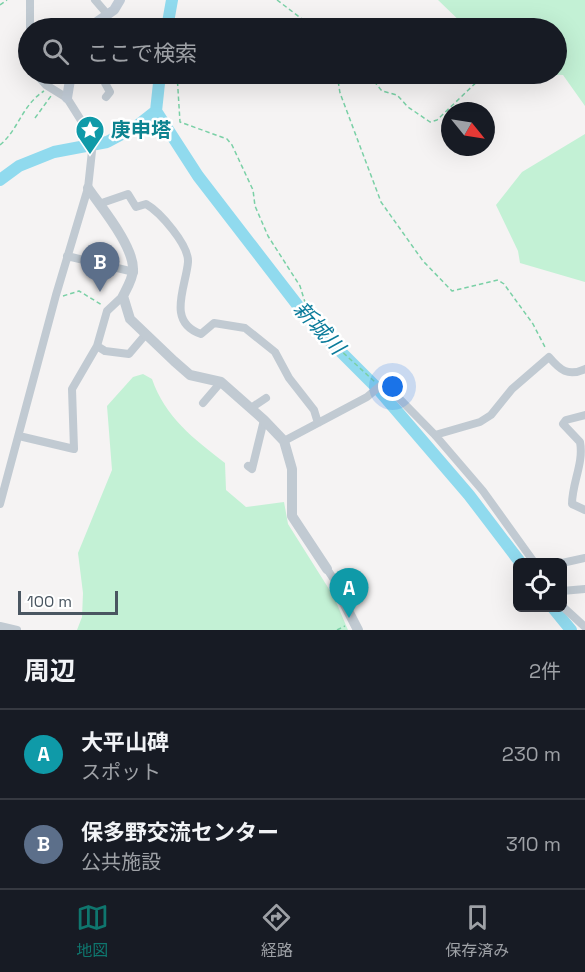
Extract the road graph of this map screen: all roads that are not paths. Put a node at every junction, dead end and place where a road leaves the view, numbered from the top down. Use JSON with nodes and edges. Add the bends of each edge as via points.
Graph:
{"nodes":[{"id":1,"x":30,"y":0,"type":"edge"},
{"id":2,"x":95,"y":0,"type":"edge"},
{"id":3,"x":120,"y":0,"type":"edge"},
{"id":4,"x":106,"y":16,"type":"junction"},
{"id":5,"x":30,"y":18,"type":"edge"},
{"id":6,"x":103,"y":18,"type":"edge"},
{"id":7,"x":108,"y":18,"type":"edge"},
{"id":8,"x":47,"y":84,"type":"edge"},
{"id":9,"x":69,"y":84,"type":"edge"},
{"id":10,"x":106,"y":84,"type":"edge"},
{"id":11,"x":106,"y":97,"type":"dead end"},
{"id":12,"x":67,"y":98,"type":"junction"},
{"id":13,"x":88,"y":188,"type":"junction"},
{"id":14,"x":99,"y":204,"type":"junction"},
{"id":15,"x":67,"y":256,"type":"junction"},
{"id":16,"x":134,"y":272,"type":"junction"},
{"id":17,"x":123,"y":296,"type":"junction"},
{"id":18,"x":146,"y":334,"type":"junction"},
{"id":19,"x":96,"y":346,"type":"junction"},
{"id":20,"x":585,"y":369,"type":"edge"},
{"id":21,"x":221,"y":382,"type":"junction"},
{"id":22,"x":266,"y":398,"type":"dead end"},
{"id":23,"x":203,"y":403,"type":"dead end"},
{"id":24,"x":250,"y":408,"type":"junction"},
{"id":25,"x":585,"y":415,"type":"edge"},
{"id":26,"x":264,"y":420,"type":"junction"},
{"id":27,"x":318,"y":423,"type":"junction"},
{"id":28,"x":435,"y":435,"type":"junction"},
{"id":29,"x":20,"y":436,"type":"junction"},
{"id":30,"x":284,"y":441,"type":"junction"},
{"id":31,"x":248,"y":466,"type":"dead end"},
{"id":32,"x":0,"y":504,"type":"edge"},
{"id":33,"x":585,"y":510,"type":"edge"},
{"id":34,"x":531,"y":558,"type":"edge"},
{"id":35,"x":585,"y":558,"type":"edge"},
{"id":36,"x":567,"y":562,"type":"edge"},
{"id":37,"x":327,"y":569,"type":"joint"},
{"id":38,"x":585,"y":589,"type":"edge"},
{"id":39,"x":567,"y":591,"type":"edge"},
{"id":40,"x":341,"y":597,"type":"joint"},
{"id":41,"x":567,"y":611,"type":"edge"},
{"id":42,"x":585,"y":616,"type":"edge"},
{"id":43,"x":574,"y":617,"type":"junction"},
{"id":44,"x":0,"y":626,"type":"edge"},
{"id":45,"x":585,"y":627,"type":"edge"},
{"id":46,"x":17,"y":630,"type":"edge"},
{"id":47,"x":358,"y":630,"type":"edge"}],
"edges":[{"from":1,"to":5,"type":"street"},
{"from":2,"to":4,"type":"street"},
{"from":3,"to":4,"type":"main road"},
{"from":4,"to":6,"type":"main road"},
{"from":4,"to":7,"type":"street"},
{"from":8,"to":12,"type":"street"},
{"from":9,"to":12,"type":"main road"},
{"from":10,"to":11,"type":"street","via":[[110,92]]},
{"from":12,"to":13,"type":"street","via":[[91,141]]},
{"from":13,"to":14,"type":"street"},
{"from":13,"to":15,"type":"street"},
{"from":14,"to":16,"type":"street","via":[[130,255]]},
{"from":14,"to":27,"type":"street","via":[[128,194],[136,207],[146,204],[153,208],[186,251],[188,261],[179,300],[181,316],[189,328],[201,334],[214,323],[245,328],[275,352],[289,378],[309,402]]},
{"from":15,"to":16,"type":"street"},
{"from":15,"to":29,"type":"street"},
{"from":16,"to":17,"type":"street"},
{"from":17,"to":18,"type":"street","via":[[130,319]]},
{"from":17,"to":19,"type":"street","via":[[109,308]]},
{"from":18,"to":19,"type":"street","via":[[129,354]]},
{"from":18,"to":21,"type":"street","via":[[190,375]]},
{"from":19,"to":29,"type":"street","via":[[72,389],[74,449]]},
{"from":20,"to":28,"type":"street","via":[[566,373],[549,357],[512,389],[491,416]]},
{"from":21,"to":23,"type":"street"},
{"from":21,"to":24,"type":"street"},
{"from":22,"to":24,"type":"street"},
{"from":24,"to":26,"type":"street"},
{"from":25,"to":33,"type":"street","via":[[563,424],[580,442],[582,456],[572,504]]},
{"from":26,"to":30,"type":"street"},
{"from":26,"to":31,"type":"street","via":[[252,469]]},
{"from":27,"to":28,"type":"street","via":[[379,387],[387,387]]},
{"from":27,"to":30,"type":"street"},
{"from":28,"to":34,"type":"street","via":[[483,491]]},
{"from":29,"to":32,"type":"street"},
{"from":30,"to":37,"type":"street","via":[[292,470],[292,516]]},
{"from":35,"to":36,"type":"street"},
{"from":37,"to":40,"type":"street"},
{"from":38,"to":39,"type":"street"},
{"from":40,"to":47,"type":"street"},
{"from":41,"to":43,"type":"street"},
{"from":42,"to":43,"type":"street"},
{"from":43,"to":45,"type":"street"},
{"from":44,"to":46,"type":"street"}]}
